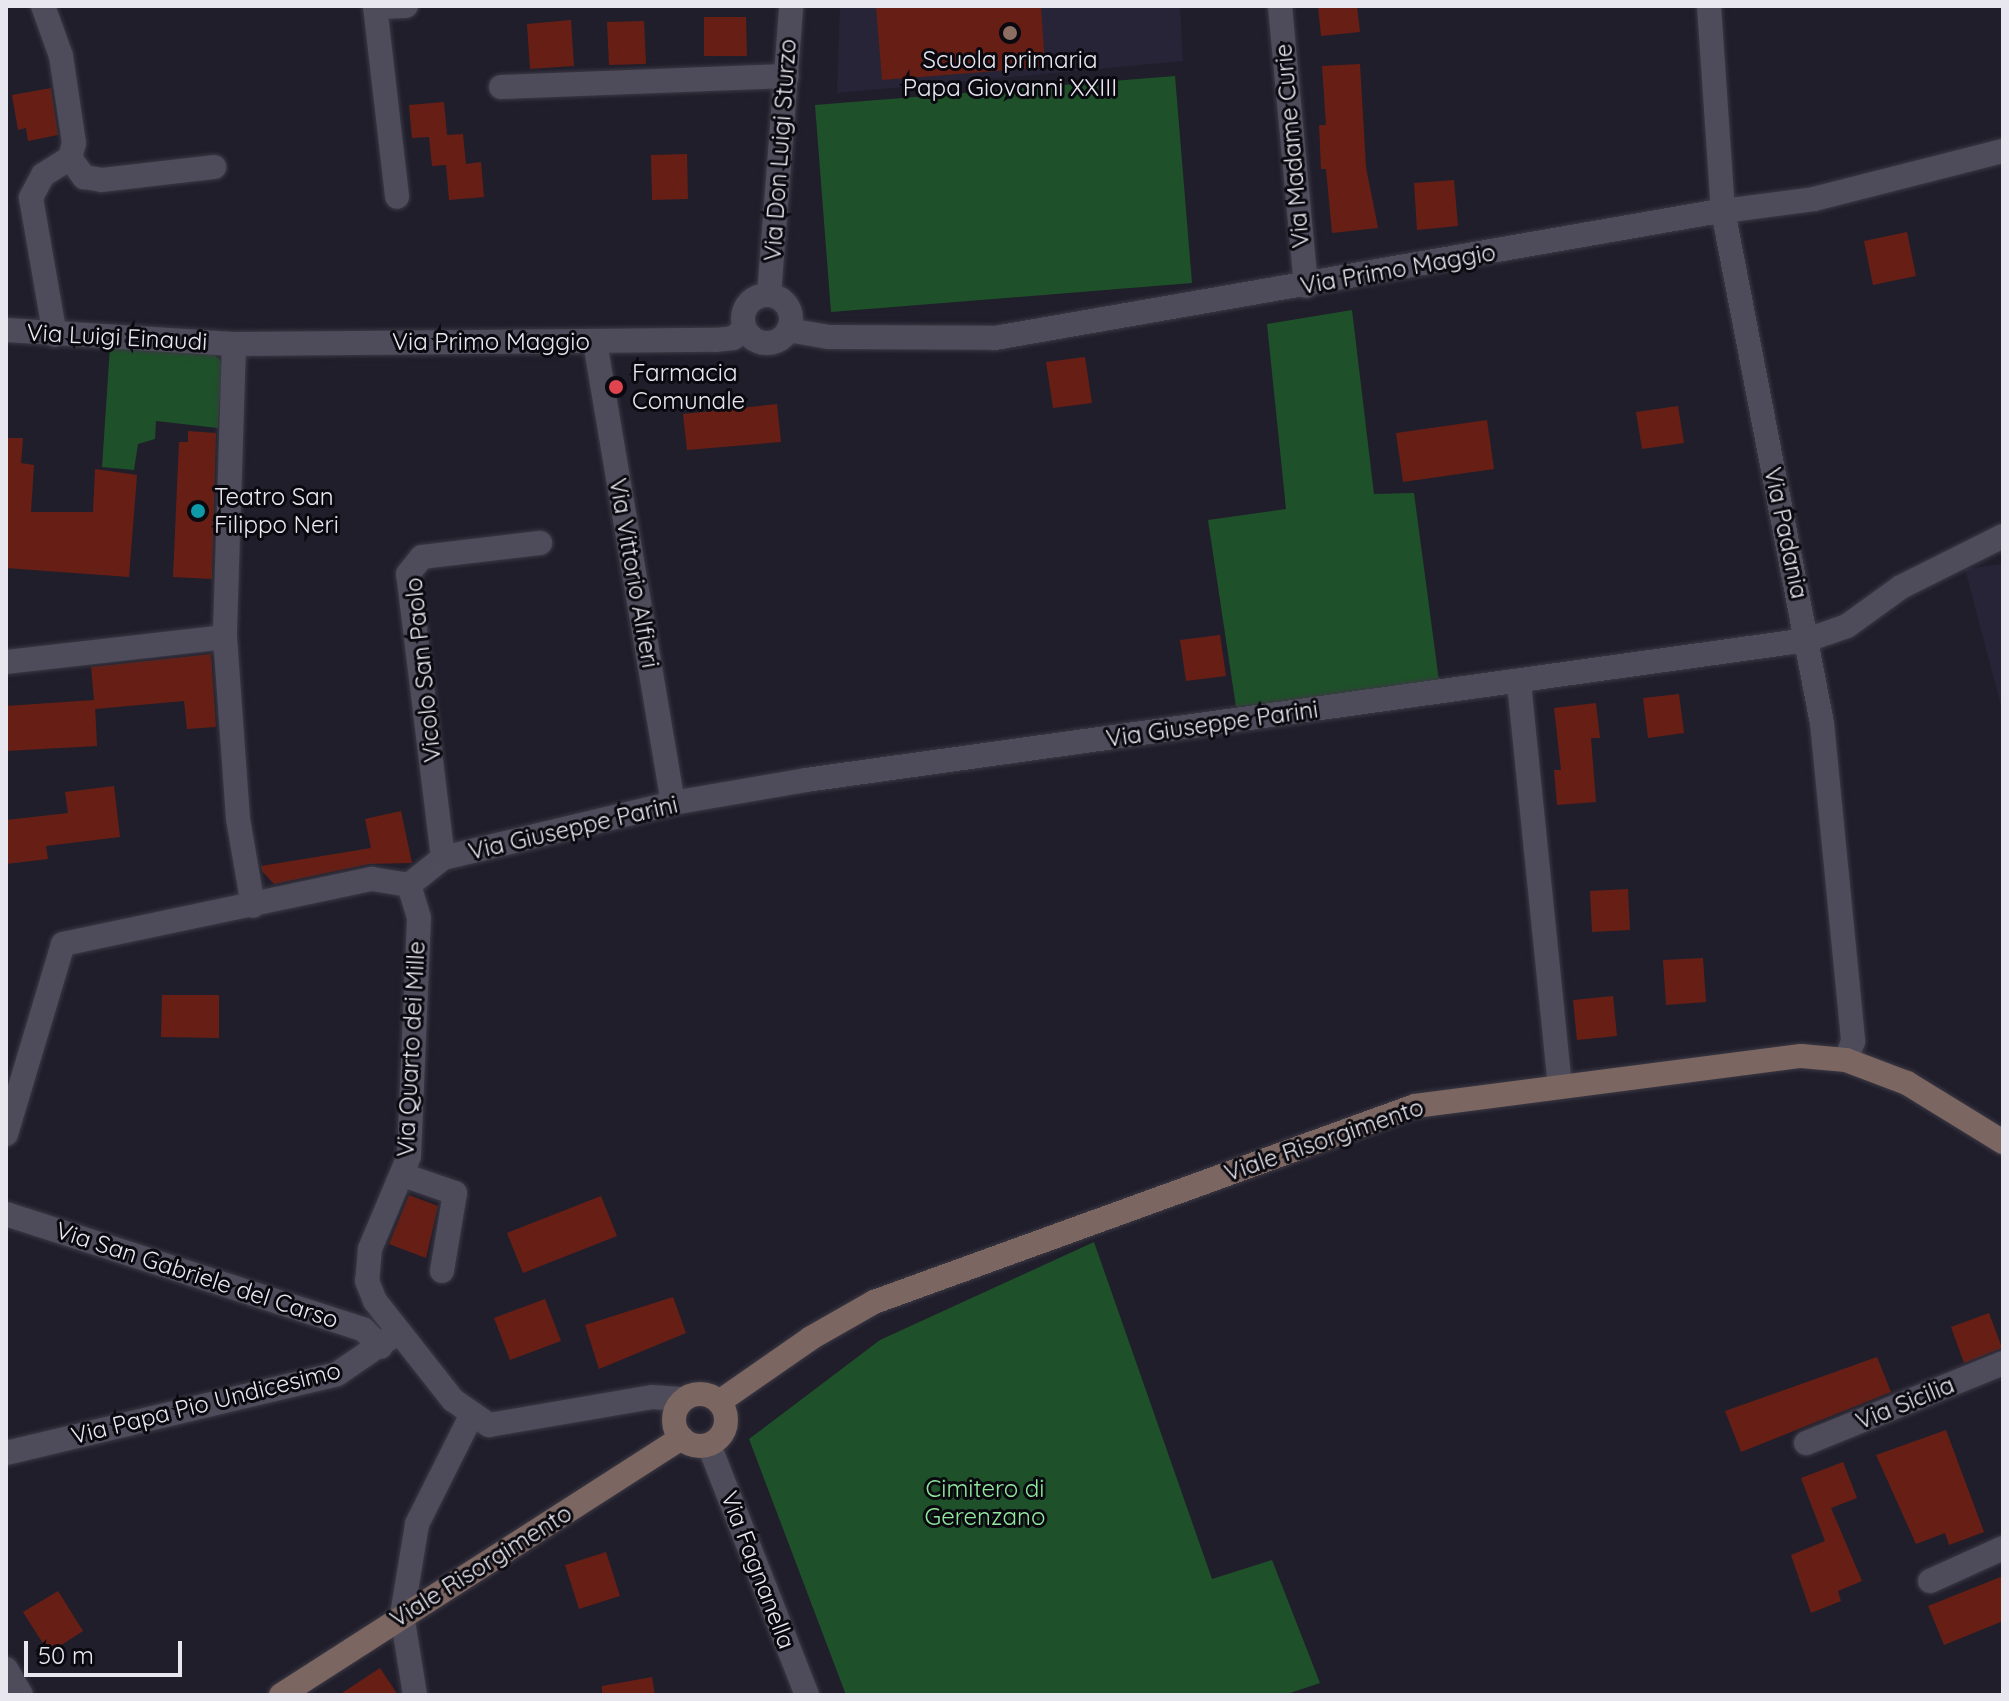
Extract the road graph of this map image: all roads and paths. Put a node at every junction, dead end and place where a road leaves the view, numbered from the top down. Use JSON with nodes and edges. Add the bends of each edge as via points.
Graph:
{"nodes":[{"id":1,"x":43,"y":6,"type":"edge"},
{"id":2,"x":406,"y":6,"type":"edge"},
{"id":3,"x":791,"y":6,"type":"edge"},
{"id":4,"x":1280,"y":6,"type":"edge"},
{"id":5,"x":1709,"y":6,"type":"edge"},
{"id":6,"x":375,"y":7,"type":"edge"},
{"id":7,"x":787,"y":76,"type":"junction"},
{"id":8,"x":501,"y":87,"type":"dead end"},
{"id":9,"x":2003,"y":151,"type":"edge"},
{"id":10,"x":70,"y":158,"type":"junction"},
{"id":11,"x":214,"y":167,"type":"dead end"},
{"id":12,"x":397,"y":197,"type":"dead end"},
{"id":13,"x":1723,"y":211,"type":"junction"},
{"id":14,"x":1306,"y":286,"type":"junction"},
{"id":15,"x":769,"y":295,"type":"junction"},
{"id":16,"x":745,"y":329,"type":"junction"},
{"id":17,"x":6,"y":330,"type":"edge"},
{"id":18,"x":788,"y":330,"type":"junction"},
{"id":19,"x":55,"y":335,"type":"junction"},
{"id":20,"x":595,"y":342,"type":"junction"},
{"id":21,"x":234,"y":344,"type":"junction"},
{"id":22,"x":2003,"y":536,"type":"edge"},
{"id":23,"x":540,"y":543,"type":"dead end"},
{"id":24,"x":225,"y":637,"type":"junction"},
{"id":25,"x":1807,"y":640,"type":"junction"},
{"id":26,"x":6,"y":662,"type":"edge"},
{"id":27,"x":1519,"y":683,"type":"junction"},
{"id":28,"x":673,"y":803,"type":"junction"},
{"id":29,"x":443,"y":858,"type":"junction"},
{"id":30,"x":409,"y":885,"type":"junction"},
{"id":31,"x":253,"y":906,"type":"junction"},
{"id":32,"x":1846,"y":1060,"type":"junction"},
{"id":33,"x":1560,"y":1086,"type":"junction"},
{"id":34,"x":6,"y":1134,"type":"edge"},
{"id":35,"x":2003,"y":1142,"type":"edge"},
{"id":36,"x":403,"y":1175,"type":"junction"},
{"id":37,"x":6,"y":1214,"type":"edge"},
{"id":38,"x":442,"y":1271,"type":"dead end"},
{"id":39,"x":389,"y":1340,"type":"junction"},
{"id":40,"x":2003,"y":1363,"type":"edge"},
{"id":41,"x":684,"y":1399,"type":"junction"},
{"id":42,"x":719,"y":1402,"type":"junction"},
{"id":43,"x":471,"y":1416,"type":"junction"},
{"id":44,"x":682,"y":1438,"type":"junction"},
{"id":45,"x":1806,"y":1443,"type":"dead end"},
{"id":46,"x":709,"y":1445,"type":"junction"},
{"id":47,"x":6,"y":1453,"type":"edge"},
{"id":48,"x":2003,"y":1548,"type":"edge"},
{"id":49,"x":1930,"y":1581,"type":"dead end"},
{"id":50,"x":402,"y":1615,"type":"junction"},
{"id":51,"x":6,"y":1669,"type":"edge"},
{"id":52,"x":21,"y":1695,"type":"edge"},
{"id":53,"x":281,"y":1695,"type":"edge"},
{"id":54,"x":415,"y":1695,"type":"edge"},
{"id":55,"x":807,"y":1695,"type":"edge"}],
"edges":[{"from":1,"to":10,"type":"street","via":[[68,93],[74,143]]},
{"from":2,"to":6,"type":"street"},
{"from":3,"to":7,"type":"street","name":"Via Don Luigi Sturzo"},
{"from":4,"to":14,"type":"street","name":"Via Madame Curie"},
{"from":5,"to":13,"type":"street","name":"Via Padania"},
{"from":6,"to":12,"type":"street"},
{"from":7,"to":8,"type":"street"},
{"from":7,"to":15,"type":"street","name":"Via Don Luigi Sturzo"},
{"from":9,"to":13,"type":"street","name":"Via Primo Maggio","via":[[1894,182]]},
{"from":10,"to":11,"type":"street","via":[[84,177],[102,180]]},
{"from":10,"to":19,"type":"street","via":[[43,175],[31,198]]},
{"from":13,"to":14,"type":"street","name":"Via Primo Maggio"},
{"from":13,"to":25,"type":"street","name":"Via Padania"},
{"from":14,"to":18,"type":"street","name":"Via Primo Maggio","via":[[995,338],[829,337]]},
{"from":15,"to":16,"type":"street","via":[[755,298],[745,308]]},
{"from":15,"to":18,"type":"street","via":[[788,308]]},
{"from":16,"to":18,"type":"street","via":[[756,340],[770,343]]},
{"from":16,"to":20,"type":"street","name":"Via Primo Maggio","via":[[733,338],[715,340]]},
{"from":17,"to":19,"type":"street","name":"Via Luigi Einaudi"},
{"from":19,"to":21,"type":"street","name":"Via Luigi Einaudi"},
{"from":20,"to":21,"type":"street","name":"Via Primo Maggio"},
{"from":20,"to":28,"type":"street","name":"Via Vittorio Alfieri"},
{"from":21,"to":24,"type":"street","name":"Via Luigi Einaudi"},
{"from":22,"to":25,"type":"street","name":"Via Giuseppe Parini","via":[[1901,587],[1847,626]]},
{"from":23,"to":29,"type":"street","name":"Vicolo San Paolo","via":[[422,557],[408,574]]},
{"from":24,"to":26,"type":"street"},
{"from":24,"to":31,"type":"street","via":[[238,819]]},
{"from":25,"to":27,"type":"street","name":"Via Giuseppe Parini"},
{"from":25,"to":32,"type":"street","name":"Via Padania","via":[[1822,723],[1851,1025]]},
{"from":27,"to":28,"type":"street","name":"Via Giuseppe Parini","via":[[806,780]]},
{"from":27,"to":33,"type":"street"},
{"from":28,"to":29,"type":"street","name":"Via Giuseppe Parini"},
{"from":29,"to":30,"type":"street","name":"Via Giuseppe Parini"},
{"from":30,"to":31,"type":"street","via":[[372,879]]},
{"from":30,"to":36,"type":"street","name":"Via Quarto dei Mille","via":[[419,918],[409,1156]]},
{"from":31,"to":34,"type":"street","via":[[63,944],[54,959]]},
{"from":32,"to":33,"type":"street","name":"Viale Risorgimento","via":[[1801,1056]]},
{"from":32,"to":35,"type":"street","name":"Viale Risorgimento","via":[[1907,1083]]},
{"from":33,"to":42,"type":"street","name":"Viale Risorgimento","via":[[1415,1106],[909,1288],[842,1319]]},
{"from":36,"to":38,"type":"street","via":[[455,1193]]},
{"from":36,"to":39,"type":"street","name":"Via Quarto dei Mille","via":[[370,1249],[367,1268]]},
{"from":37,"to":39,"type":"street","name":"Via San Gabriele del Carso"},
{"from":39,"to":43,"type":"street","name":"Via Quarto dei Mille"},
{"from":39,"to":47,"type":"street","name":"Via Papa Pio Undicesimo","via":[[337,1374]]},
{"from":40,"to":45,"type":"street","name":"Via Sicilia"},
{"from":41,"to":42,"type":"street","via":[[699,1394]]},
{"from":41,"to":43,"type":"street","via":[[652,1397],[489,1425]]},
{"from":41,"to":44,"type":"street","via":[[675,1414]]},
{"from":42,"to":46,"type":"street","via":[[726,1415],[725,1430]]},
{"from":43,"to":50,"type":"street","via":[[417,1524]]},
{"from":44,"to":46,"type":"street"},
{"from":44,"to":50,"type":"street","name":"Viale Risorgimento"},
{"from":46,"to":55,"type":"street","name":"Via Fagnanella"},
{"from":48,"to":49,"type":"street"},
{"from":50,"to":53,"type":"street","name":"Viale Risorgimento"},
{"from":50,"to":54,"type":"street"},
{"from":51,"to":52,"type":"street"}]}
